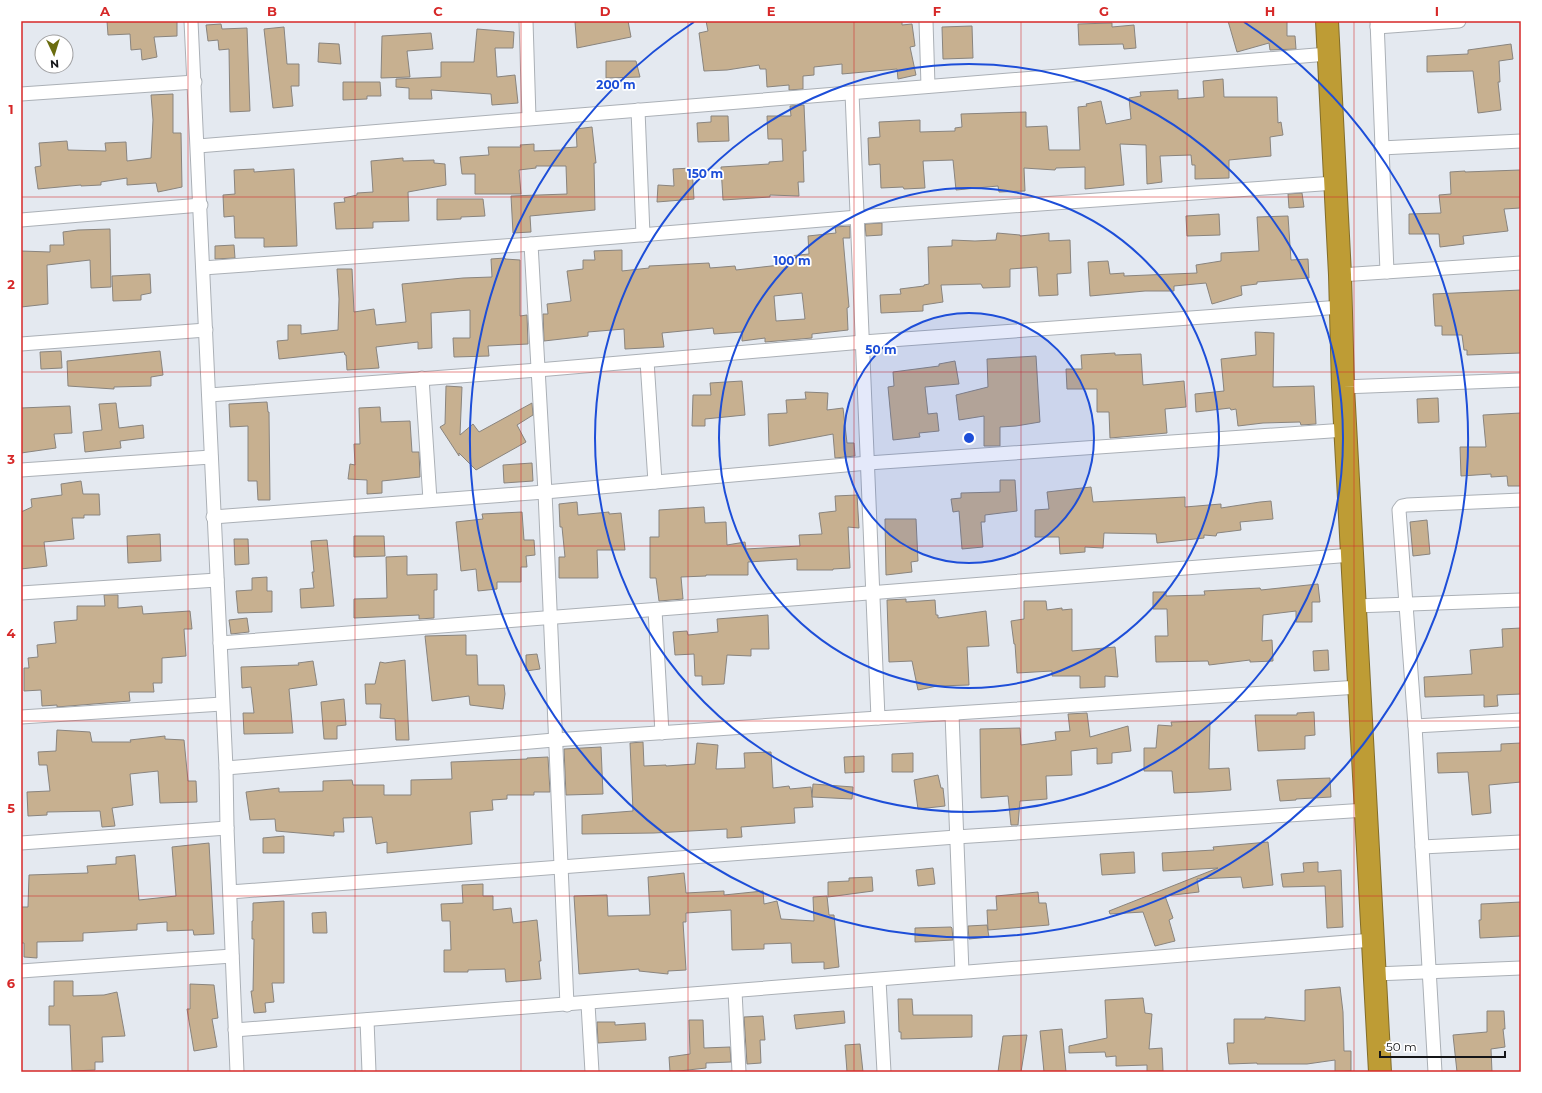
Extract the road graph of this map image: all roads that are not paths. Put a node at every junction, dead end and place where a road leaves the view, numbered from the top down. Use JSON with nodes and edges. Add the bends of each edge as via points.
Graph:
{"nodes":[{"id":1,"x":194,"y":21,"type":"edge"},
{"id":2,"x":526,"y":21,"type":"edge"},
{"id":3,"x":926,"y":21,"type":"edge"},
{"id":4,"x":1327,"y":21,"type":"edge"},
{"id":5,"x":1459,"y":21,"type":"edge"},
{"id":6,"x":1377,"y":24,"type":"edge"},
{"id":7,"x":1328,"y":54,"type":"junction"},
{"id":8,"x":195,"y":82,"type":"junction"},
{"id":9,"x":928,"y":86,"type":"junction"},
{"id":10,"x":852,"y":93,"type":"junction"},
{"id":11,"x":21,"y":94,"type":"edge"},
{"id":12,"x":638,"y":110,"type":"junction"},
{"id":13,"x":529,"y":118,"type":"junction"},
{"id":14,"x":1521,"y":141,"type":"edge"},
{"id":15,"x":198,"y":146,"type":"junction"},
{"id":16,"x":1381,"y":148,"type":"junction"},
{"id":17,"x":1335,"y":183,"type":"junction"},
{"id":18,"x":200,"y":205,"type":"junction"},
{"id":19,"x":858,"y":217,"type":"junction"},
{"id":20,"x":21,"y":220,"type":"edge"},
{"id":21,"x":643,"y":235,"type":"junction"},
{"id":22,"x":531,"y":244,"type":"junction"},
{"id":23,"x":1521,"y":263,"type":"edge"},
{"id":24,"x":203,"y":268,"type":"junction"},
{"id":25,"x":1387,"y":272,"type":"junction"},
{"id":26,"x":1340,"y":275,"type":"junction"},
{"id":27,"x":1342,"y":307,"type":"junction"},
{"id":28,"x":206,"y":330,"type":"junction"},
{"id":29,"x":863,"y":342,"type":"junction"},
{"id":30,"x":21,"y":344,"type":"edge"},
{"id":31,"x":647,"y":360,"type":"junction"},
{"id":32,"x":538,"y":370,"type":"junction"},
{"id":33,"x":422,"y":378,"type":"junction"},
{"id":34,"x":1521,"y":380,"type":"edge"},
{"id":35,"x":1343,"y":387,"type":"junction"},
{"id":36,"x":209,"y":395,"type":"junction"},
{"id":37,"x":1345,"y":430,"type":"junction"},
{"id":38,"x":211,"y":458,"type":"junction"},
{"id":39,"x":868,"y":463,"type":"junction"},
{"id":40,"x":21,"y":470,"type":"edge"},
{"id":41,"x":655,"y":482,"type":"junction"},
{"id":42,"x":545,"y":492,"type":"junction"},
{"id":43,"x":430,"y":500,"type":"junction"},
{"id":44,"x":1521,"y":500,"type":"edge"},
{"id":45,"x":214,"y":517,"type":"junction"},
{"id":46,"x":1352,"y":555,"type":"junction"},
{"id":47,"x":217,"y":580,"type":"junction"},
{"id":48,"x":873,"y":592,"type":"junction"},
{"id":49,"x":21,"y":593,"type":"edge"},
{"id":50,"x":1521,"y":600,"type":"edge"},
{"id":51,"x":1406,"y":604,"type":"junction"},
{"id":52,"x":1355,"y":606,"type":"junction"},
{"id":53,"x":655,"y":610,"type":"junction"},
{"id":54,"x":550,"y":618,"type":"junction"},
{"id":55,"x":220,"y":643,"type":"junction"},
{"id":56,"x":1359,"y":687,"type":"junction"},
{"id":57,"x":222,"y":704,"type":"junction"},
{"id":58,"x":952,"y":714,"type":"junction"},
{"id":59,"x":21,"y":717,"type":"edge"},
{"id":60,"x":878,"y":718,"type":"junction"},
{"id":61,"x":1521,"y":720,"type":"edge"},
{"id":62,"x":1415,"y":726,"type":"junction"},
{"id":63,"x":662,"y":733,"type":"junction"},
{"id":64,"x":554,"y":740,"type":"junction"},
{"id":65,"x":226,"y":768,"type":"junction"},
{"id":66,"x":1366,"y":810,"type":"junction"},
{"id":67,"x":227,"y":828,"type":"junction"},
{"id":68,"x":956,"y":837,"type":"junction"},
{"id":69,"x":1521,"y":842,"type":"edge"},
{"id":70,"x":21,"y":843,"type":"edge"},
{"id":71,"x":1422,"y":847,"type":"junction"},
{"id":72,"x":560,"y":868,"type":"junction"},
{"id":73,"x":230,"y":892,"type":"junction"},
{"id":74,"x":1373,"y":940,"type":"junction"},
{"id":75,"x":232,"y":956,"type":"junction"},
{"id":76,"x":1521,"y":968,"type":"edge"},
{"id":77,"x":21,"y":971,"type":"edge"},
{"id":78,"x":962,"y":972,"type":"junction"},
{"id":79,"x":1429,"y":972,"type":"junction"},
{"id":80,"x":1375,"y":974,"type":"junction"},
{"id":81,"x":879,"y":980,"type":"junction"},
{"id":82,"x":735,"y":991,"type":"junction"},
{"id":83,"x":588,"y":1004,"type":"junction"},
{"id":84,"x":566,"y":1005,"type":"junction"},
{"id":85,"x":367,"y":1020,"type":"junction"},
{"id":86,"x":235,"y":1030,"type":"junction"},
{"id":87,"x":237,"y":1072,"type":"edge"},
{"id":88,"x":369,"y":1072,"type":"edge"},
{"id":89,"x":592,"y":1072,"type":"edge"},
{"id":90,"x":739,"y":1072,"type":"edge"},
{"id":91,"x":884,"y":1072,"type":"edge"},
{"id":92,"x":1380,"y":1072,"type":"edge"},
{"id":93,"x":1435,"y":1072,"type":"edge"}],
"edges":[{"from":1,"to":8,"type":"street"},
{"from":2,"to":13,"type":"street"},
{"from":3,"to":9,"type":"street"},
{"from":4,"to":7,"type":"highway"},
{"from":5,"to":6,"type":"street"},
{"from":6,"to":16,"type":"street"},
{"from":7,"to":9,"type":"street"},
{"from":7,"to":17,"type":"highway"},
{"from":8,"to":11,"type":"street"},
{"from":8,"to":15,"type":"street"},
{"from":9,"to":10,"type":"street"},
{"from":10,"to":12,"type":"street"},
{"from":10,"to":19,"type":"street"},
{"from":12,"to":13,"type":"street"},
{"from":12,"to":21,"type":"street"},
{"from":13,"to":15,"type":"street"},
{"from":14,"to":16,"type":"street"},
{"from":15,"to":18,"type":"street"},
{"from":16,"to":25,"type":"street"},
{"from":17,"to":19,"type":"street"},
{"from":17,"to":26,"type":"highway"},
{"from":18,"to":20,"type":"street"},
{"from":18,"to":24,"type":"street"},
{"from":19,"to":21,"type":"street"},
{"from":19,"to":29,"type":"street"},
{"from":21,"to":22,"type":"street"},
{"from":22,"to":24,"type":"street"},
{"from":22,"to":32,"type":"street"},
{"from":23,"to":25,"type":"street"},
{"from":24,"to":28,"type":"street"},
{"from":25,"to":26,"type":"street"},
{"from":26,"to":27,"type":"highway"},
{"from":27,"to":29,"type":"street"},
{"from":27,"to":35,"type":"highway"},
{"from":28,"to":30,"type":"street"},
{"from":28,"to":36,"type":"street"},
{"from":29,"to":31,"type":"street"},
{"from":29,"to":39,"type":"street"},
{"from":31,"to":32,"type":"street"},
{"from":31,"to":41,"type":"street"},
{"from":32,"to":33,"type":"street"},
{"from":32,"to":42,"type":"street"},
{"from":33,"to":36,"type":"street"},
{"from":33,"to":43,"type":"street"},
{"from":34,"to":35,"type":"street"},
{"from":35,"to":37,"type":"highway"},
{"from":36,"to":38,"type":"street"},
{"from":37,"to":39,"type":"street"},
{"from":37,"to":46,"type":"highway"},
{"from":38,"to":40,"type":"street"},
{"from":38,"to":45,"type":"street"},
{"from":39,"to":41,"type":"street"},
{"from":39,"to":48,"type":"street"},
{"from":41,"to":42,"type":"street"},
{"from":42,"to":43,"type":"street"},
{"from":42,"to":54,"type":"street"},
{"from":43,"to":45,"type":"street"},
{"from":44,"to":51,"type":"street","via":[[1402,506],[1399,510]]},
{"from":45,"to":47,"type":"street"},
{"from":46,"to":48,"type":"street"},
{"from":46,"to":52,"type":"highway"},
{"from":47,"to":49,"type":"street"},
{"from":47,"to":55,"type":"street"},
{"from":48,"to":53,"type":"street"},
{"from":48,"to":60,"type":"street"},
{"from":50,"to":51,"type":"street"},
{"from":51,"to":52,"type":"street"},
{"from":51,"to":62,"type":"street"},
{"from":52,"to":56,"type":"highway"},
{"from":53,"to":54,"type":"street"},
{"from":53,"to":63,"type":"street"},
{"from":54,"to":55,"type":"street"},
{"from":54,"to":64,"type":"street"},
{"from":55,"to":57,"type":"street"},
{"from":56,"to":58,"type":"street"},
{"from":56,"to":66,"type":"highway"},
{"from":57,"to":59,"type":"street"},
{"from":57,"to":65,"type":"street"},
{"from":58,"to":60,"type":"street"},
{"from":58,"to":68,"type":"street"},
{"from":60,"to":63,"type":"street"},
{"from":61,"to":62,"type":"street"},
{"from":62,"to":71,"type":"street"},
{"from":63,"to":64,"type":"street"},
{"from":64,"to":65,"type":"street"},
{"from":64,"to":72,"type":"street"},
{"from":65,"to":67,"type":"street"},
{"from":66,"to":68,"type":"street"},
{"from":66,"to":74,"type":"highway"},
{"from":67,"to":70,"type":"street"},
{"from":67,"to":73,"type":"street"},
{"from":68,"to":72,"type":"street"},
{"from":68,"to":78,"type":"street"},
{"from":69,"to":71,"type":"street"},
{"from":71,"to":79,"type":"street"},
{"from":72,"to":73,"type":"street"},
{"from":72,"to":84,"type":"street"},
{"from":73,"to":75,"type":"street"},
{"from":74,"to":78,"type":"street"},
{"from":74,"to":80,"type":"highway"},
{"from":75,"to":77,"type":"street"},
{"from":75,"to":86,"type":"street"},
{"from":76,"to":79,"type":"street"},
{"from":78,"to":81,"type":"street"},
{"from":79,"to":80,"type":"street"},
{"from":79,"to":93,"type":"street"},
{"from":80,"to":92,"type":"highway"},
{"from":81,"to":82,"type":"street"},
{"from":81,"to":91,"type":"street"},
{"from":82,"to":83,"type":"street"},
{"from":82,"to":90,"type":"street"},
{"from":83,"to":84,"type":"street"},
{"from":83,"to":89,"type":"street"},
{"from":84,"to":85,"type":"street"},
{"from":85,"to":86,"type":"street"},
{"from":85,"to":88,"type":"street"},
{"from":86,"to":87,"type":"street"}]}
